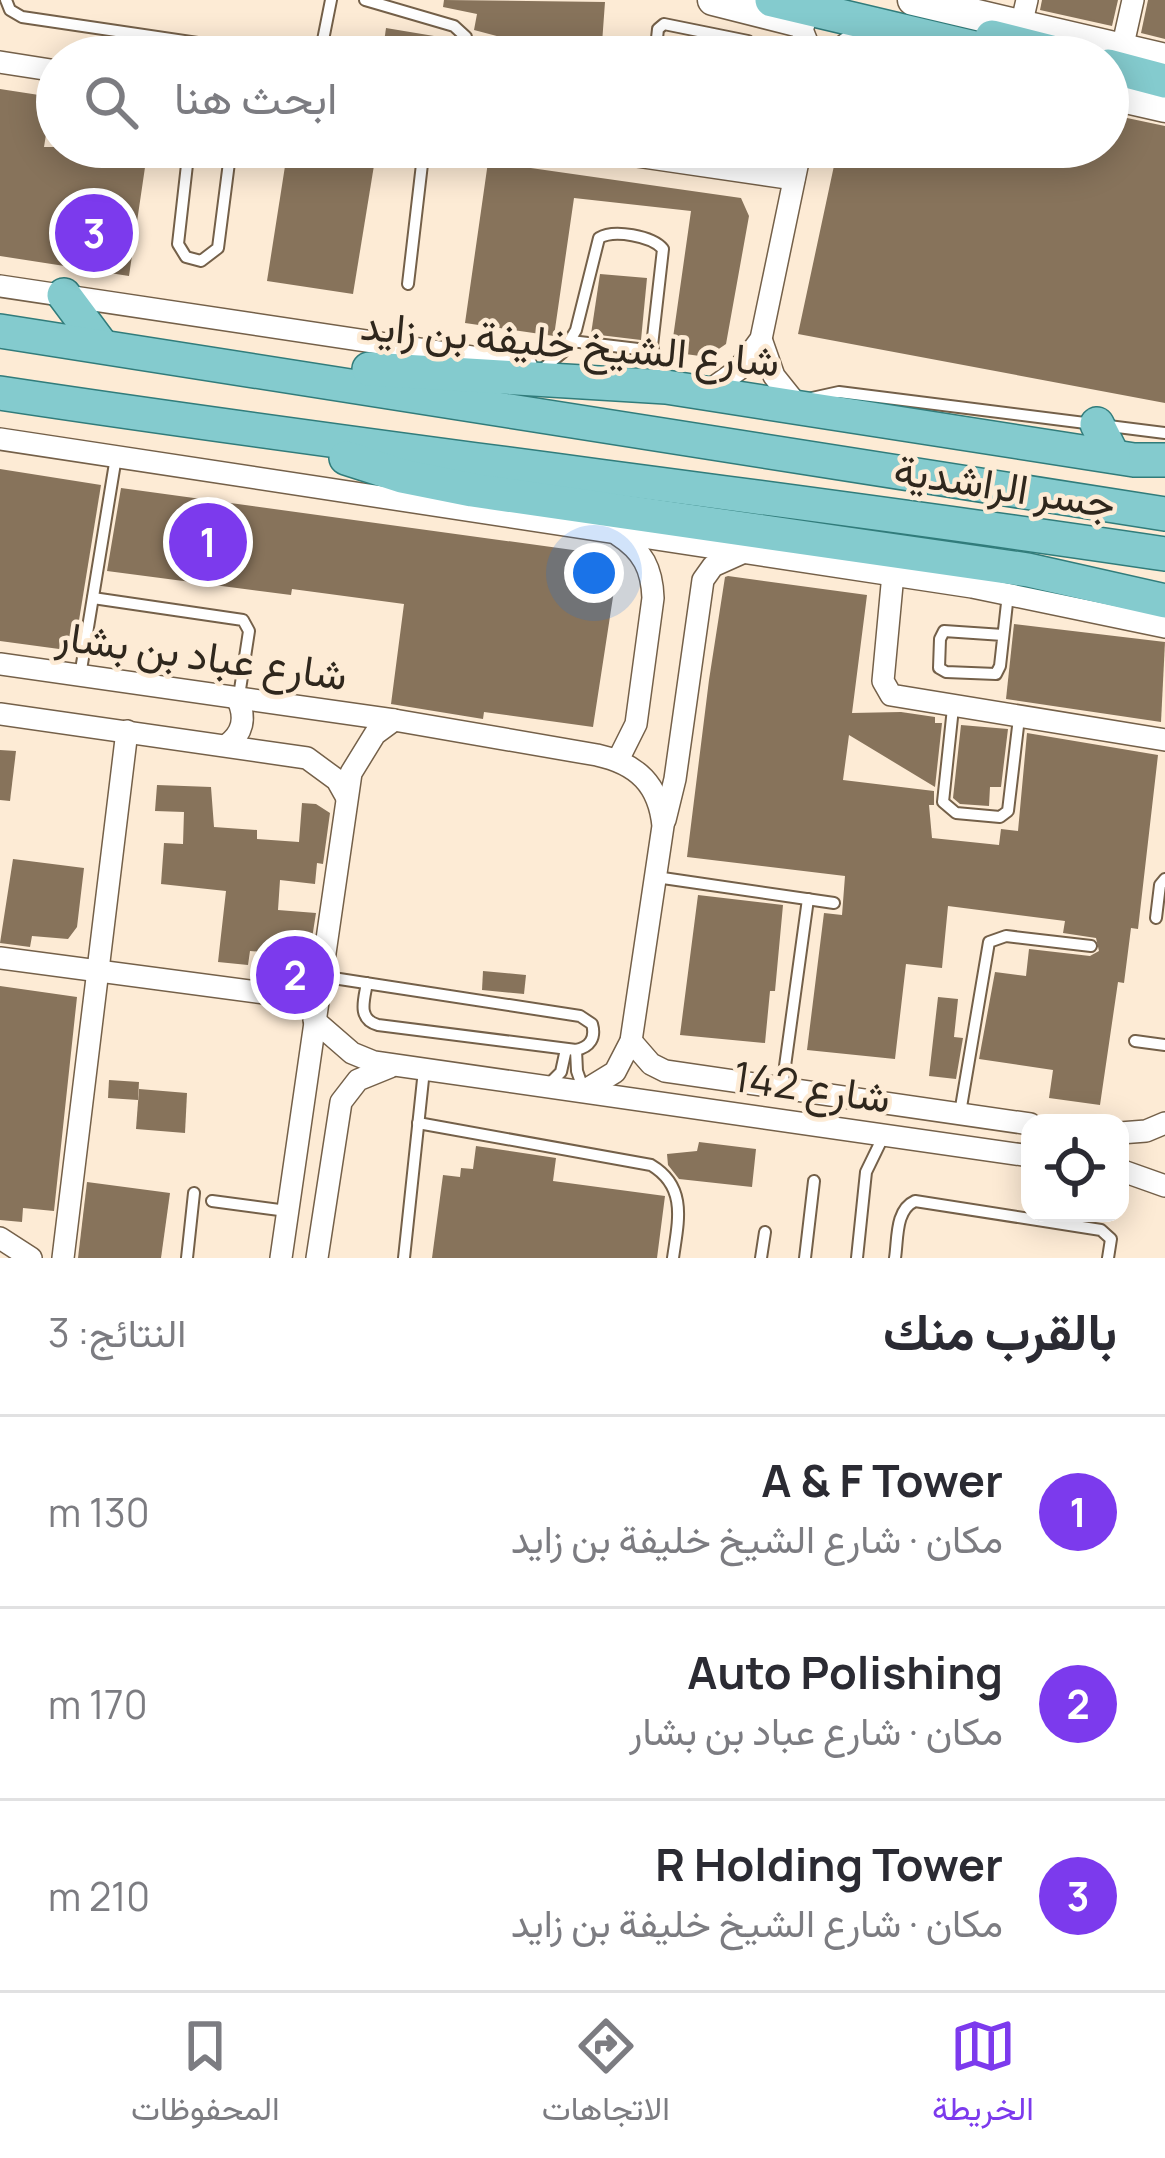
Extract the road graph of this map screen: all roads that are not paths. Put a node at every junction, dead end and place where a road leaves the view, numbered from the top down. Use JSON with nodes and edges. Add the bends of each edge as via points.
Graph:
{"nodes":[{"id":1,"x":6,"y":0,"type":"edge"},
{"id":2,"x":331,"y":0,"type":"edge"},
{"id":3,"x":365,"y":0,"type":"edge"},
{"id":4,"x":713,"y":0,"type":"edge"},
{"id":5,"x":772,"y":0,"type":"edge"},
{"id":6,"x":845,"y":0,"type":"edge"},
{"id":7,"x":1132,"y":0,"type":"edge"},
{"id":8,"x":911,"y":9,"type":"edge"},
{"id":9,"x":799,"y":22,"type":"junction"},
{"id":10,"x":1020,"y":28,"type":"edge"},
{"id":11,"x":154,"y":36,"type":"edge"},
{"id":12,"x":324,"y":36,"type":"edge"},
{"id":13,"x":465,"y":36,"type":"edge"},
{"id":14,"x":657,"y":36,"type":"edge"},
{"id":15,"x":723,"y":36,"type":"edge"},
{"id":16,"x":805,"y":36,"type":"edge"},
{"id":17,"x":860,"y":36,"type":"edge"},
{"id":18,"x":1001,"y":36,"type":"edge"},
{"id":19,"x":1121,"y":36,"type":"edge"},
{"id":20,"x":1129,"y":58,"type":"edge"},
{"id":21,"x":1165,"y":59,"type":"edge"},
{"id":22,"x":0,"y":62,"type":"edge"},
{"id":23,"x":1129,"y":64,"type":"edge"},
{"id":24,"x":36,"y":68,"type":"edge"},
{"id":25,"x":1165,"y":81,"type":"edge"},
{"id":26,"x":1129,"y":85,"type":"edge"},
{"id":27,"x":1165,"y":94,"type":"edge"},
{"id":28,"x":1129,"y":99,"type":"edge"},
{"id":29,"x":1165,"y":107,"type":"edge"},
{"id":30,"x":187,"y":168,"type":"edge"},
{"id":31,"x":228,"y":168,"type":"edge"},
{"id":32,"x":421,"y":168,"type":"edge"},
{"id":33,"x":719,"y":168,"type":"edge"},
{"id":34,"x":796,"y":168,"type":"edge"},
{"id":35,"x":794,"y":179,"type":"junction"},
{"id":36,"x":407,"y":284,"type":"dead end"},
{"id":37,"x":0,"y":286,"type":"edge"},
{"id":38,"x":64,"y":295,"type":"junction"},
{"id":39,"x":0,"y":331,"type":"edge"},
{"id":40,"x":761,"y":339,"type":"junction"},
{"id":41,"x":572,"y":341,"type":"junction"},
{"id":42,"x":102,"y":346,"type":"junction"},
{"id":43,"x":179,"y":357,"type":"junction"},
{"id":44,"x":545,"y":368,"type":"junction"},
{"id":45,"x":660,"y":372,"type":"junction"},
{"id":46,"x":608,"y":383,"type":"junction"},
{"id":47,"x":706,"y":392,"type":"junction"},
{"id":48,"x":7,"y":396,"type":"edge"},
{"id":49,"x":798,"y":406,"type":"junction"},
{"id":50,"x":1097,"y":424,"type":"junction"},
{"id":51,"x":1165,"y":433,"type":"edge"},
{"id":52,"x":302,"y":436,"type":"junction"},
{"id":53,"x":0,"y":439,"type":"edge"},
{"id":54,"x":116,"y":457,"type":"junction"},
{"id":55,"x":1147,"y":461,"type":"edge"},
{"id":56,"x":836,"y":464,"type":"joint"},
{"id":57,"x":1165,"y":514,"type":"edge"},
{"id":58,"x":617,"y":535,"type":"junction"},
{"id":59,"x":815,"y":539,"type":"junction"},
{"id":60,"x":742,"y":553,"type":"junction"},
{"id":61,"x":1165,"y":554,"type":"edge"},
{"id":62,"x":776,"y":557,"type":"junction"},
{"id":63,"x":902,"y":564,"type":"junction"},
{"id":64,"x":1032,"y":580,"type":"junction"},
{"id":65,"x":1165,"y":586,"type":"edge"},
{"id":66,"x":972,"y":587,"type":"joint"},
{"id":67,"x":93,"y":598,"type":"junction"},
{"id":68,"x":1165,"y":605,"type":"edge"},
{"id":69,"x":1165,"y":627,"type":"edge"},
{"id":70,"x":1003,"y":634,"type":"junction"},
{"id":71,"x":0,"y":664,"type":"edge"},
{"id":72,"x":80,"y":676,"type":"junction"},
{"id":73,"x":238,"y":700,"type":"junction"},
{"id":74,"x":953,"y":708,"type":"junction"},
{"id":75,"x":0,"y":714,"type":"edge"},
{"id":76,"x":1019,"y":718,"type":"junction"},
{"id":77,"x":394,"y":720,"type":"junction"},
{"id":78,"x":127,"y":731,"type":"junction"},
{"id":79,"x":1165,"y":740,"type":"edge"},
{"id":80,"x":227,"y":745,"type":"junction"},
{"id":81,"x":618,"y":760,"type":"junction"},
{"id":82,"x":346,"y":796,"type":"junction"},
{"id":83,"x":663,"y":826,"type":"junction"},
{"id":84,"x":656,"y":878,"type":"junction"},
{"id":85,"x":1165,"y":879,"type":"edge"},
{"id":86,"x":808,"y":899,"type":"junction"},
{"id":87,"x":834,"y":903,"type":"dead end"},
{"id":88,"x":1156,"y":918,"type":"dead end"},
{"id":89,"x":1091,"y":946,"type":"dead end"},
{"id":90,"x":0,"y":958,"type":"edge"},
{"id":91,"x":98,"y":971,"type":"junction"},
{"id":92,"x":320,"y":976,"type":"junction"},
{"id":93,"x":367,"y":983,"type":"junction"},
{"id":94,"x":315,"y":1010,"type":"junction"},
{"id":95,"x":631,"y":1041,"type":"junction"},
{"id":96,"x":1135,"y":1041,"type":"dead end"},
{"id":97,"x":1165,"y":1045,"type":"edge"},
{"id":98,"x":571,"y":1049,"type":"junction"},
{"id":99,"x":398,"y":1066,"type":"junction"},
{"id":100,"x":424,"y":1070,"type":"junction"},
{"id":101,"x":702,"y":1077,"type":"junction"},
{"id":102,"x":545,"y":1086,"type":"junction"},
{"id":103,"x":782,"y":1088,"type":"junction"},
{"id":104,"x":584,"y":1091,"type":"junction"},
{"id":105,"x":695,"y":1108,"type":"junction"},
{"id":106,"x":959,"y":1114,"type":"junction"},
{"id":107,"x":1021,"y":1123,"type":"edge"},
{"id":108,"x":1165,"y":1123,"type":"edge"},
{"id":109,"x":418,"y":1124,"type":"junction"},
{"id":110,"x":1129,"y":1132,"type":"edge"},
{"id":111,"x":884,"y":1135,"type":"junction"},
{"id":112,"x":1021,"y":1155,"type":"edge"},
{"id":113,"x":292,"y":1168,"type":"junction"},
{"id":114,"x":328,"y":1172,"type":"junction"},
{"id":115,"x":1129,"y":1173,"type":"edge"},
{"id":116,"x":814,"y":1181,"type":"dead end"},
{"id":117,"x":1165,"y":1186,"type":"edge"},
{"id":118,"x":194,"y":1193,"type":"dead end"},
{"id":119,"x":212,"y":1202,"type":"dead end"},
{"id":120,"x":287,"y":1211,"type":"junction"},
{"id":121,"x":765,"y":1232,"type":"dead end"},
{"id":122,"x":0,"y":1238,"type":"edge"},
{"id":123,"x":31,"y":1258,"type":"edge"},
{"id":124,"x":63,"y":1258,"type":"edge"},
{"id":125,"x":187,"y":1258,"type":"edge"},
{"id":126,"x":281,"y":1258,"type":"edge"},
{"id":127,"x":317,"y":1258,"type":"edge"},
{"id":128,"x":404,"y":1258,"type":"edge"},
{"id":129,"x":673,"y":1258,"type":"edge"},
{"id":130,"x":761,"y":1258,"type":"edge"},
{"id":131,"x":805,"y":1258,"type":"edge"},
{"id":132,"x":857,"y":1258,"type":"edge"},
{"id":133,"x":896,"y":1258,"type":"edge"},
{"id":134,"x":1108,"y":1258,"type":"edge"}],
"edges":[{"from":1,"to":11,"type":"lane","via":[[22,16]]},
{"from":2,"to":12,"type":"lane"},
{"from":3,"to":13,"type":"lane"},
{"from":4,"to":9,"type":"main road"},
{"from":5,"to":8,"type":"main road"},
{"from":6,"to":8,"type":"main road"},
{"from":7,"to":19,"type":"street"},
{"from":8,"to":10,"type":"main road"},
{"from":8,"to":18,"type":"main road"},
{"from":9,"to":16,"type":"street"},
{"from":9,"to":17,"type":"main road"},
{"from":14,"to":15,"type":"lane","via":[[664,24]]},
{"from":20,"to":21,"type":"main road"},
{"from":22,"to":24,"type":"street"},
{"from":23,"to":25,"type":"main road"},
{"from":26,"to":27,"type":"main road"},
{"from":28,"to":29,"type":"main road"},
{"from":30,"to":31,"type":"lane","via":[[178,244],[200,261],[218,248]]},
{"from":32,"to":36,"type":"lane"},
{"from":33,"to":35,"type":"street"},
{"from":34,"to":35,"type":"street"},
{"from":35,"to":40,"type":"street"},
{"from":37,"to":38,"type":"street"},
{"from":38,"to":42,"type":"main road"},
{"from":38,"to":44,"type":"street"},
{"from":39,"to":42,"type":"main road","name":"شارع الشيخ خليفة بن زايد"},
{"from":40,"to":47,"type":"street","via":[[738,370]]},
{"from":40,"to":49,"type":"street","via":[[774,376]]},
{"from":41,"to":44,"type":"lane"},
{"from":41,"to":45,"type":"lane","via":[[638,349]]},
{"from":41,"to":45,"type":"lane","via":[[587,315],[599,238],[611,233],[662,245],[649,323]]},
{"from":42,"to":43,"type":"main road","name":"شارع الشيخ خليفة بن زايد"},
{"from":43,"to":46,"type":"main road","name":"شارع الشيخ خليفة بن زايد"},
{"from":43,"to":56,"type":"main road","name":"شارع الشيخ خليفة بن زايد"},
{"from":44,"to":46,"type":"street"},
{"from":45,"to":46,"type":"main road","name":"شارع الشيخ خليفة بن زايد"},
{"from":45,"to":47,"type":"main road","name":"شارع الشيخ خليفة بن زايد"},
{"from":47,"to":49,"type":"main road","name":"شارع الشيخ خليفة بن زايد"},
{"from":48,"to":52,"type":"main road"},
{"from":49,"to":50,"type":"lane","via":[[838,392]]},
{"from":49,"to":55,"type":"main road","name":"شارع الشيخ خليفة بن زايد"},
{"from":50,"to":51,"type":"lane"},
{"from":50,"to":55,"type":"main road"},
{"from":52,"to":59,"type":"main road","via":[[334,454],[437,484]]},
{"from":52,"to":61,"type":"main road","name":"جسر الراشدية"},
{"from":53,"to":54,"type":"street"},
{"from":54,"to":58,"type":"street"},
{"from":54,"to":67,"type":"lane"},
{"from":56,"to":57,"type":"main road","name":"جسر الراشدية"},
{"from":58,"to":60,"type":"street"},
{"from":58,"to":81,"type":"street","via":[[646,561],[652,579],[636,724]]},
{"from":59,"to":62,"type":"main road"},
{"from":59,"to":63,"type":"main road"},
{"from":60,"to":62,"type":"street"},
{"from":60,"to":83,"type":"street","via":[[703,580]]},
{"from":62,"to":63,"type":"street"},
{"from":63,"to":64,"type":"main road"},
{"from":63,"to":66,"type":"main road"},
{"from":63,"to":74,"type":"street","via":[[886,689],[898,699]]},
{"from":64,"to":65,"type":"main road","via":[[1067,566]]},
{"from":64,"to":66,"type":"street"},
{"from":64,"to":68,"type":"main road"},
{"from":64,"to":69,"type":"street"},
{"from":64,"to":70,"type":"lane"},
{"from":67,"to":72,"type":"lane"},
{"from":67,"to":73,"type":"lane","via":[[243,620],[249,631]]},
{"from":70,"to":70,"type":"lane","via":[[993,676],[939,668],[944,632]]},
{"from":71,"to":72,"type":"street","name":"شارع عباد بن بشار"},
{"from":72,"to":73,"type":"street","name":"شارع عباد بن بشار"},
{"from":73,"to":77,"type":"street","name":"شارع عباد بن بشار"},
{"from":73,"to":80,"type":"street","via":[[243,720]]},
{"from":74,"to":76,"type":"street"},
{"from":74,"to":76,"type":"lane","via":[[943,802],[956,813],[1008,811]]},
{"from":75,"to":78,"type":"street","name":"شارع عباد بن بشار"},
{"from":76,"to":79,"type":"street"},
{"from":77,"to":81,"type":"street","name":"شارع عباد بن بشار"},
{"from":77,"to":82,"type":"street","name":"شارع عباد بن بشار","via":[[361,752]]},
{"from":78,"to":80,"type":"street","name":"شارع عباد بن بشار"},
{"from":78,"to":91,"type":"street"},
{"from":80,"to":82,"type":"street","name":"شارع عباد بن بشار","via":[[307,758]]},
{"from":81,"to":83,"type":"street","via":[[652,786]]},
{"from":82,"to":92,"type":"street","name":"شارع عباد بن بشار"},
{"from":83,"to":84,"type":"street"},
{"from":84,"to":86,"type":"lane"},
{"from":84,"to":95,"type":"street"},
{"from":85,"to":88,"type":"lane"},
{"from":86,"to":87,"type":"lane"},
{"from":86,"to":103,"type":"lane"},
{"from":89,"to":106,"type":"lane","via":[[1006,936],[989,942]]},
{"from":90,"to":91,"type":"street"},
{"from":91,"to":94,"type":"street"},
{"from":91,"to":124,"type":"street"},
{"from":92,"to":93,"type":"lane"},
{"from":92,"to":94,"type":"street","name":"شارع عباد بن بشار"},
{"from":93,"to":98,"type":"lane","via":[[363,1013],[371,1023]]},
{"from":93,"to":98,"type":"lane","via":[[580,1016],[594,1031],[590,1045]]},
{"from":94,"to":99,"type":"street","via":[[352,1053]]},
{"from":94,"to":113,"type":"street","name":"شارع عباد بن بشار"},
{"from":95,"to":101,"type":"street","name":"شارع 142","via":[[651,1064]]},
{"from":95,"to":104,"type":"street","via":[[614,1072]]},
{"from":96,"to":97,"type":"lane"},
{"from":98,"to":102,"type":"lane"},
{"from":98,"to":104,"type":"lane"},
{"from":99,"to":100,"type":"street"},
{"from":99,"to":114,"type":"street","via":[[370,1072],[348,1090]]},
{"from":100,"to":102,"type":"street"},
{"from":100,"to":109,"type":"lane"},
{"from":101,"to":103,"type":"street","name":"شارع 142"},
{"from":101,"to":105,"type":"street","via":[[692,1091]]},
{"from":102,"to":104,"type":"street"},
{"from":103,"to":106,"type":"street","name":"شارع 142"},
{"from":104,"to":105,"type":"street","name":"شارع 142"},
{"from":105,"to":111,"type":"street","name":"شارع 142"},
{"from":106,"to":107,"type":"street","name":"شارع 142"},
{"from":108,"to":110,"type":"street"},
{"from":109,"to":128,"type":"lane"},
{"from":109,"to":129,"type":"lane","via":[[663,1172],[680,1207]]},
{"from":111,"to":112,"type":"street","name":"شارع 142"},
{"from":111,"to":132,"type":"lane","via":[[866,1172]]},
{"from":113,"to":114,"type":"street","via":[[312,1161]]},
{"from":113,"to":120,"type":"street","name":"شارع عباد بن بشار"},
{"from":114,"to":127,"type":"street"},
{"from":115,"to":117,"type":"street"},
{"from":116,"to":131,"type":"lane"},
{"from":118,"to":125,"type":"lane"},
{"from":119,"to":120,"type":"lane"},
{"from":120,"to":126,"type":"street","name":"شارع عباد بن بشار"},
{"from":121,"to":130,"type":"lane"},
{"from":122,"to":123,"type":"street"},
{"from":133,"to":134,"type":"lane","via":[[902,1214],[915,1201],[1101,1230],[1111,1239]]}]}
